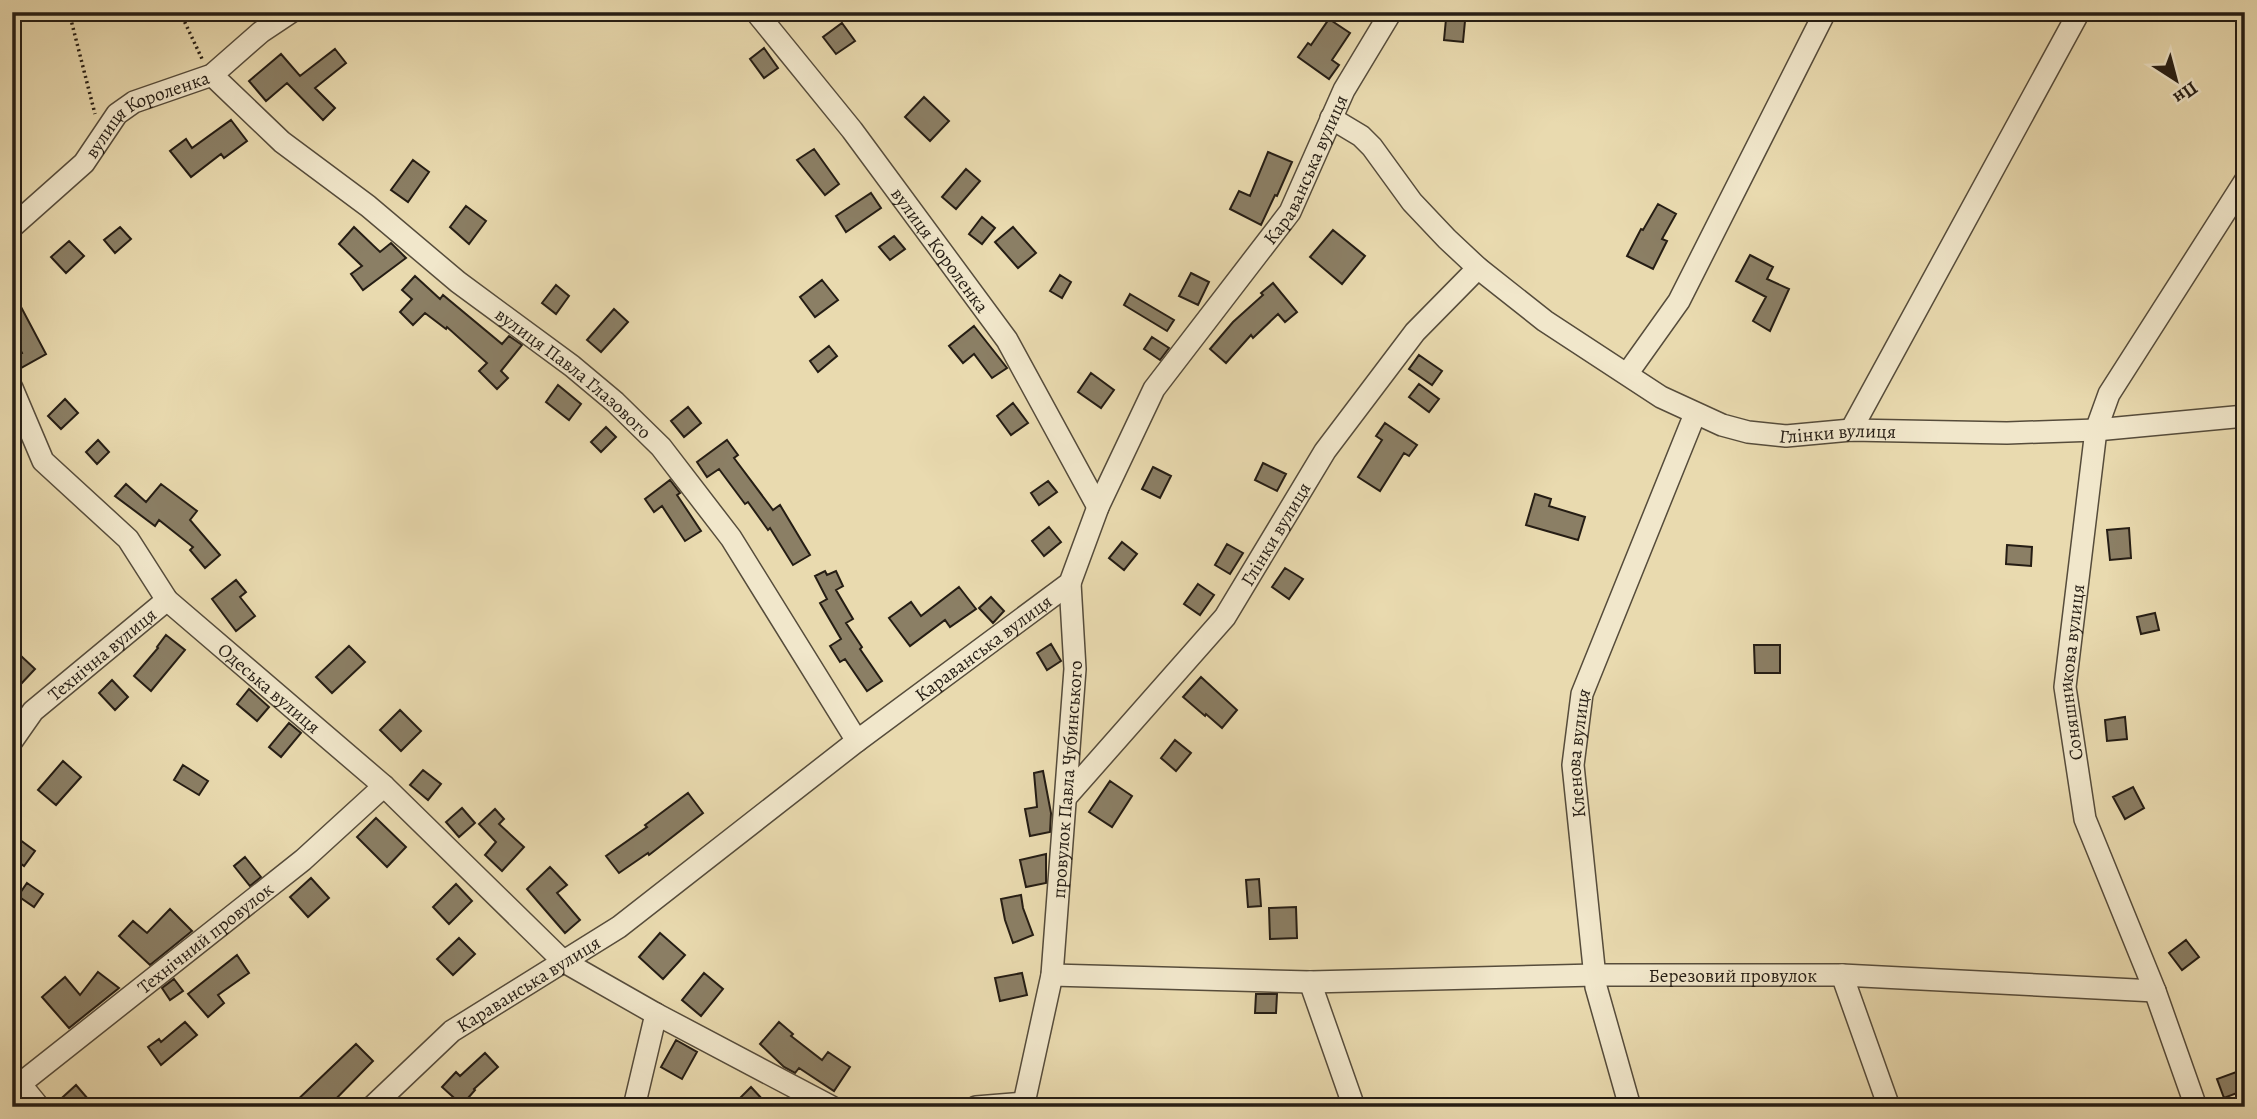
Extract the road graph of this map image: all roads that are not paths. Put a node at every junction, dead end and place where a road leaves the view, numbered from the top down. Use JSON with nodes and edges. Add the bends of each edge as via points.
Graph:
{"nodes":[{"id":1,"x":291,"y":12,"type":"edge"},
{"id":2,"x":756,"y":12,"type":"edge"},
{"id":3,"x":1391,"y":12,"type":"edge"},
{"id":4,"x":1825,"y":12,"type":"edge"},
{"id":5,"x":2079,"y":12,"type":"edge"},
{"id":6,"x":212,"y":75,"type":"junction"},
{"id":7,"x":1331,"y":118,"type":"junction"},
{"id":8,"x":2245,"y":181,"type":"edge"},
{"id":9,"x":12,"y":227,"type":"edge"},
{"id":10,"x":1478,"y":268,"type":"junction"},
{"id":11,"x":1627,"y":373,"type":"junction"},
{"id":12,"x":12,"y":388,"type":"edge"},
{"id":13,"x":1695,"y":414,"type":"junction"},
{"id":14,"x":2245,"y":416,"type":"edge"},
{"id":15,"x":1851,"y":430,"type":"junction"},
{"id":16,"x":2096,"y":430,"type":"junction"},
{"id":17,"x":1098,"y":507,"type":"junction"},
{"id":18,"x":1070,"y":583,"type":"junction"},
{"id":19,"x":167,"y":600,"type":"junction"},
{"id":20,"x":12,"y":741,"type":"edge"},
{"id":21,"x":857,"y":741,"type":"junction"},
{"id":22,"x":384,"y":786,"type":"junction"},
{"id":23,"x":1067,"y":796,"type":"junction"},
{"id":24,"x":563,"y":961,"type":"junction"},
{"id":25,"x":1052,"y":975,"type":"junction"},
{"id":26,"x":1595,"y":975,"type":"junction"},
{"id":27,"x":1842,"y":975,"type":"junction"},
{"id":28,"x":1310,"y":982,"type":"junction"},
{"id":29,"x":2155,"y":991,"type":"junction"},
{"id":30,"x":656,"y":1014,"type":"junction"},
{"id":31,"x":16,"y":1079,"type":"edge"},
{"id":32,"x":1027,"y":1105,"type":"edge"},
{"id":33,"x":39,"y":1107,"type":"edge"},
{"id":34,"x":372,"y":1107,"type":"edge"},
{"id":35,"x":634,"y":1107,"type":"edge"},
{"id":36,"x":832,"y":1107,"type":"edge"},
{"id":37,"x":976,"y":1107,"type":"edge"},
{"id":38,"x":1353,"y":1107,"type":"edge"},
{"id":39,"x":1630,"y":1107,"type":"edge"},
{"id":40,"x":1889,"y":1107,"type":"edge"},
{"id":41,"x":2196,"y":1107,"type":"edge"}],
"edges":[{"from":1,"to":6,"type":"street","name":"вулиця Короленка"},
{"from":2,"to":17,"type":"street","name":"вулиця Короленка","via":[[852,130],[1007,340]]},
{"from":3,"to":7,"type":"street","name":"Караванська вулиця"},
{"from":4,"to":11,"type":"street","via":[[1679,301]]},
{"from":5,"to":15,"type":"street"},
{"from":6,"to":9,"type":"street","name":"вулиця Короленка","via":[[134,102],[117,114],[84,163]]},
{"from":6,"to":21,"type":"street","name":"вулиця Павла Глазового","via":[[282,142],[368,206],[457,282],[572,366],[661,447],[731,538]]},
{"from":7,"to":10,"type":"street","name":"Глінки вулиця","via":[[1372,147],[1412,202]]},
{"from":7,"to":17,"type":"street","name":"Караванська вулиця","via":[[1290,212],[1154,389]]},
{"from":8,"to":16,"type":"street","name":"Соняшникова вулиця","via":[[2109,394]]},
{"from":10,"to":11,"type":"street","name":"Глінки вулиця","via":[[1545,321]]},
{"from":10,"to":23,"type":"street","name":"Глінки вулиця","via":[[1415,332],[1325,451],[1225,617]]},
{"from":11,"to":13,"type":"street","name":"Глінки вулиця"},
{"from":12,"to":19,"type":"street","name":"Одеська вулиця","via":[[43,461],[128,539]]},
{"from":13,"to":15,"type":"street","name":"Глінки вулиця","via":[[1748,432],[1786,436]]},
{"from":13,"to":26,"type":"street","name":"Кленова вулиця","via":[[1581,694],[1573,765]]},
{"from":14,"to":16,"type":"street","name":"Глінки вулиця"},
{"from":15,"to":16,"type":"street","name":"Глінки вулиця"},
{"from":16,"to":29,"type":"street","name":"Соняшникова вулиця","via":[[2065,687],[2085,819]]},
{"from":17,"to":18,"type":"street","name":"Караванська вулиця"},
{"from":18,"to":21,"type":"street","name":"Караванська вулиця"},
{"from":18,"to":23,"type":"street","name":"провулок Павла Чубинського","via":[[1075,668]]},
{"from":19,"to":20,"type":"street","name":"Технічна вулиця","via":[[33,711]]},
{"from":19,"to":22,"type":"street","name":"Одеська вулиця"},
{"from":21,"to":24,"type":"street","name":"Караванська вулиця","via":[[619,927]]},
{"from":22,"to":24,"type":"street","name":"Одеська вулиця"},
{"from":22,"to":31,"type":"street","name":"Технічний провулок","via":[[303,860]]},
{"from":23,"to":25,"type":"street","name":"провулок Павла Чубинського"},
{"from":24,"to":30,"type":"street","name":"Одеська вулиця"},
{"from":24,"to":34,"type":"street","name":"Караванська вулиця","via":[[452,1031]]},
{"from":25,"to":28,"type":"street"},
{"from":25,"to":32,"type":"street","name":"провулок Павла Чубинського"},
{"from":26,"to":27,"type":"street","name":"Березовий провулок"},
{"from":26,"to":28,"type":"street","name":"Березовий провулок"},
{"from":26,"to":39,"type":"street","name":"Кленова вулиця"},
{"from":27,"to":29,"type":"street","name":"Березовий провулок"},
{"from":27,"to":40,"type":"street"},
{"from":28,"to":38,"type":"street"},
{"from":29,"to":41,"type":"street","name":"Соняшникова вулиця"},
{"from":30,"to":35,"type":"street"},
{"from":30,"to":36,"type":"street","name":"Одеська вулиця"},
{"from":31,"to":33,"type":"street","name":"Технічний провулок"},
{"from":32,"to":37,"type":"street"}]}
